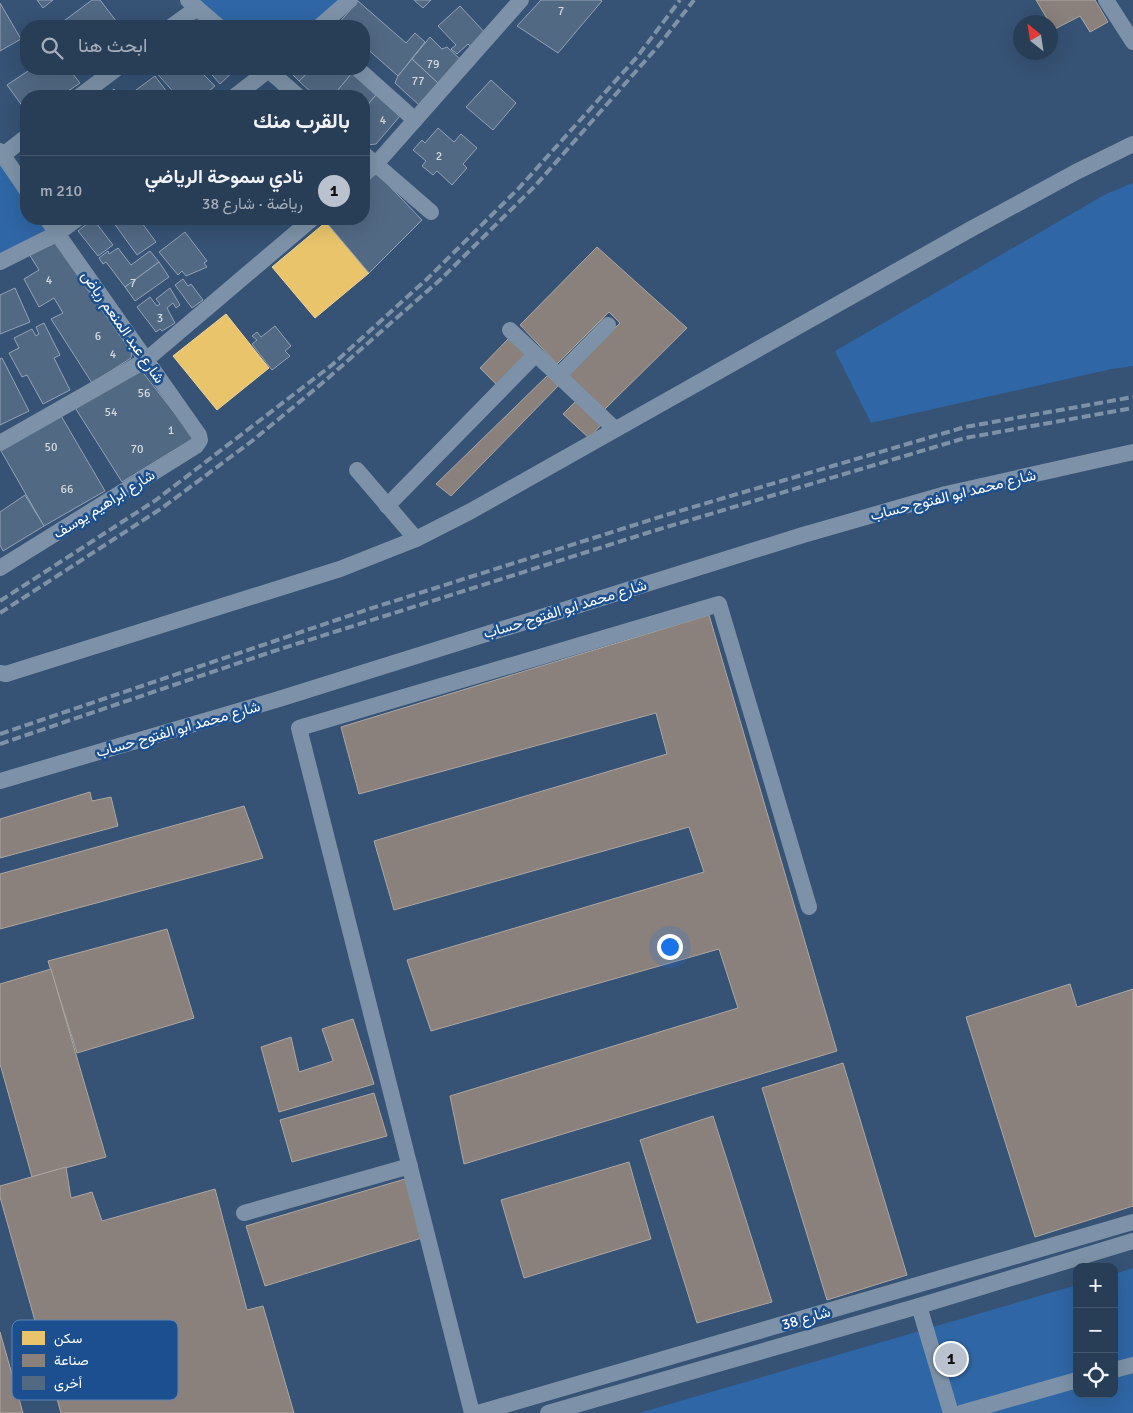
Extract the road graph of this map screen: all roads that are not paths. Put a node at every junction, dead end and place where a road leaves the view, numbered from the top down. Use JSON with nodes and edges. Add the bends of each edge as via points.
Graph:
{"nodes":[{"id":1,"x":350,"y":0,"type":"edge"},
{"id":2,"x":521,"y":0,"type":"edge"},
{"id":3,"x":1106,"y":0,"type":"edge"},
{"id":4,"x":192,"y":4,"type":"edge"},
{"id":5,"x":177,"y":20,"type":"edge"},
{"id":6,"x":211,"y":20,"type":"edge"},
{"id":7,"x":327,"y":20,"type":"edge"},
{"id":8,"x":1133,"y":42,"type":"edge"},
{"id":9,"x":108,"y":75,"type":"edge"},
{"id":10,"x":261,"y":75,"type":"edge"},
{"id":11,"x":275,"y":75,"type":"edge"},
{"id":12,"x":365,"y":75,"type":"edge"},
{"id":13,"x":88,"y":90,"type":"edge"},
{"id":14,"x":242,"y":90,"type":"edge"},
{"id":15,"x":291,"y":90,"type":"edge"},
{"id":16,"x":415,"y":120,"type":"junction"},
{"id":17,"x":20,"y":141,"type":"edge"},
{"id":18,"x":1133,"y":144,"type":"edge"},
{"id":19,"x":1,"y":153,"type":"edge"},
{"id":20,"x":370,"y":162,"type":"edge"},
{"id":21,"x":370,"y":166,"type":"edge"},
{"id":22,"x":20,"y":180,"type":"edge"},
{"id":23,"x":431,"y":212,"type":"dead end"},
{"id":24,"x":51,"y":225,"type":"edge"},
{"id":25,"x":69,"y":225,"type":"edge"},
{"id":26,"x":305,"y":225,"type":"edge"},
{"id":27,"x":58,"y":234,"type":"junction"},
{"id":28,"x":0,"y":262,"type":"edge"},
{"id":29,"x":608,"y":324,"type":"dead end"},
{"id":30,"x":510,"y":330,"type":"dead end"},
{"id":31,"x":536,"y":354,"type":"junction"},
{"id":32,"x":146,"y":360,"type":"junction"},
{"id":33,"x":558,"y":375,"type":"junction"},
{"id":34,"x":615,"y":429,"type":"junction"},
{"id":35,"x":199,"y":435,"type":"joint"},
{"id":36,"x":0,"y":443,"type":"edge"},
{"id":37,"x":1133,"y":452,"type":"edge"},
{"id":38,"x":356,"y":470,"type":"dead end"},
{"id":39,"x":388,"y":506,"type":"junction"},
{"id":40,"x":416,"y":539,"type":"junction"},
{"id":41,"x":0,"y":568,"type":"edge"},
{"id":42,"x":0,"y":673,"type":"edge"},
{"id":43,"x":0,"y":781,"type":"edge"},
{"id":44,"x":810,"y":908,"type":"dead end"},
{"id":45,"x":410,"y":1166,"type":"junction"},
{"id":46,"x":244,"y":1213,"type":"dead end"},
{"id":47,"x":1133,"y":1222,"type":"edge"},
{"id":48,"x":1133,"y":1241,"type":"edge"},
{"id":49,"x":919,"y":1306,"type":"junction"},
{"id":50,"x":666,"y":1359,"type":"junction"},
{"id":51,"x":1133,"y":1365,"type":"edge"},
{"id":52,"x":1118,"y":1369,"type":"edge"},
{"id":53,"x":670,"y":1378,"type":"junction"},
{"id":54,"x":1073,"y":1381,"type":"edge"},
{"id":55,"x":472,"y":1413,"type":"edge"},
{"id":56,"x":478,"y":1413,"type":"edge"},
{"id":57,"x":548,"y":1413,"type":"edge"},
{"id":58,"x":951,"y":1413,"type":"edge"},
{"id":59,"x":961,"y":1413,"type":"edge"}],
"edges":[{"from":1,"to":7,"type":"street"},
{"from":2,"to":16,"type":"street"},
{"from":3,"to":8,"type":"street"},
{"from":4,"to":5,"type":"street"},
{"from":4,"to":6,"type":"street"},
{"from":9,"to":13,"type":"street"},
{"from":10,"to":14,"type":"street"},
{"from":11,"to":15,"type":"street"},
{"from":12,"to":16,"type":"street"},
{"from":16,"to":20,"type":"street"},
{"from":17,"to":19,"type":"street"},
{"from":18,"to":34,"type":"street","via":[[971,229]]},
{"from":19,"to":22,"type":"street"},
{"from":21,"to":23,"type":"street"},
{"from":24,"to":27,"type":"street","name":"شارع عبد المنعم رياض"},
{"from":25,"to":27,"type":"street"},
{"from":26,"to":32,"type":"street"},
{"from":27,"to":28,"type":"street"},
{"from":27,"to":32,"type":"street","name":"شارع عبد المنعم رياض"},
{"from":29,"to":33,"type":"street"},
{"from":30,"to":31,"type":"street"},
{"from":31,"to":33,"type":"street"},
{"from":31,"to":39,"type":"street"},
{"from":32,"to":35,"type":"street","name":"شارع عبد المنعم رياض"},
{"from":32,"to":36,"type":"street"},
{"from":33,"to":34,"type":"street"},
{"from":34,"to":40,"type":"street"},
{"from":35,"to":41,"type":"street","name":"شارع ابراهيم يوسف","via":[[196,446]]},
{"from":37,"to":43,"type":"street","name":"شارع محمد ابو الفتوح حساب","via":[[946,494],[803,535],[279,699]]},
{"from":38,"to":39,"type":"street"},
{"from":39,"to":40,"type":"street"},
{"from":40,"to":42,"type":"street","via":[[340,569],[6,674]]},
{"from":44,"to":45,"type":"street","via":[[718,604],[299,728]]},
{"from":45,"to":46,"type":"street"},
{"from":45,"to":55,"type":"street"},
{"from":47,"to":50,"type":"street","name":"شارع 38"},
{"from":48,"to":49,"type":"street","name":"شارع 38"},
{"from":49,"to":53,"type":"street","name":"شارع 38"},
{"from":49,"to":58,"type":"street"},
{"from":50,"to":53,"type":"street"},
{"from":50,"to":56,"type":"street","name":"شارع 38"},
{"from":51,"to":52,"type":"street"},
{"from":53,"to":57,"type":"street","name":"شارع 38"},
{"from":54,"to":59,"type":"street"}]}
